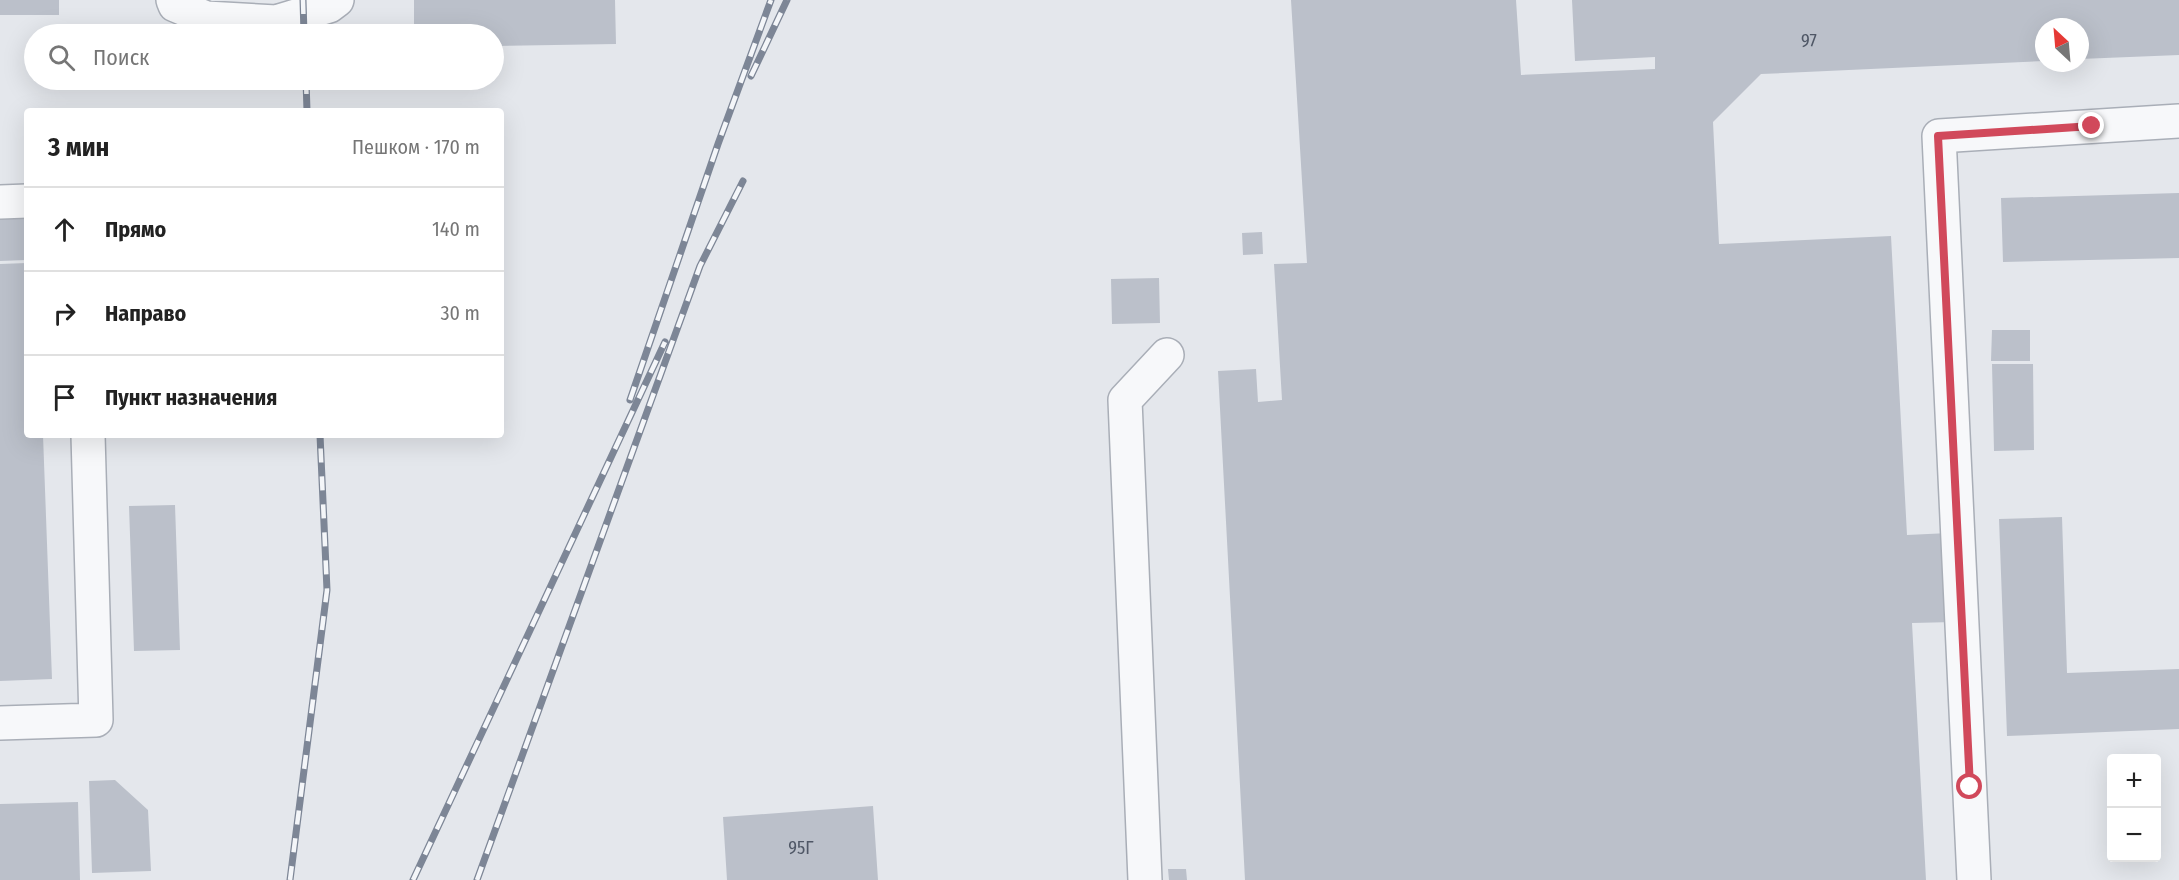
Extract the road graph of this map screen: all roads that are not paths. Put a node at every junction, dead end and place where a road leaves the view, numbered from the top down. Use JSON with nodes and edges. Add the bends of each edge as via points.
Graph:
{"nodes":[{"id":1,"x":173,"y":0,"type":"edge"},
{"id":2,"x":337,"y":0,"type":"edge"},
{"id":3,"x":2179,"y":121,"type":"edge"},
{"id":4,"x":24,"y":201,"type":"edge"},
{"id":5,"x":0,"y":202,"type":"edge"},
{"id":6,"x":1167,"y":356,"type":"dead end"},
{"id":7,"x":88,"y":438,"type":"edge"},
{"id":8,"x":0,"y":723,"type":"edge"},
{"id":9,"x":1145,"y":880,"type":"edge"},
{"id":10,"x":1974,"y":880,"type":"edge"}],
"edges":[{"from":1,"to":2,"type":"lane","via":[[175,5],[206,18],[276,22]]},
{"from":3,"to":10,"type":"lane","via":[[1938,136]]},
{"from":4,"to":5,"type":"lane"},
{"from":6,"to":9,"type":"lane","via":[[1125,400]]},
{"from":7,"to":8,"type":"lane","via":[[96,720]]}]}
